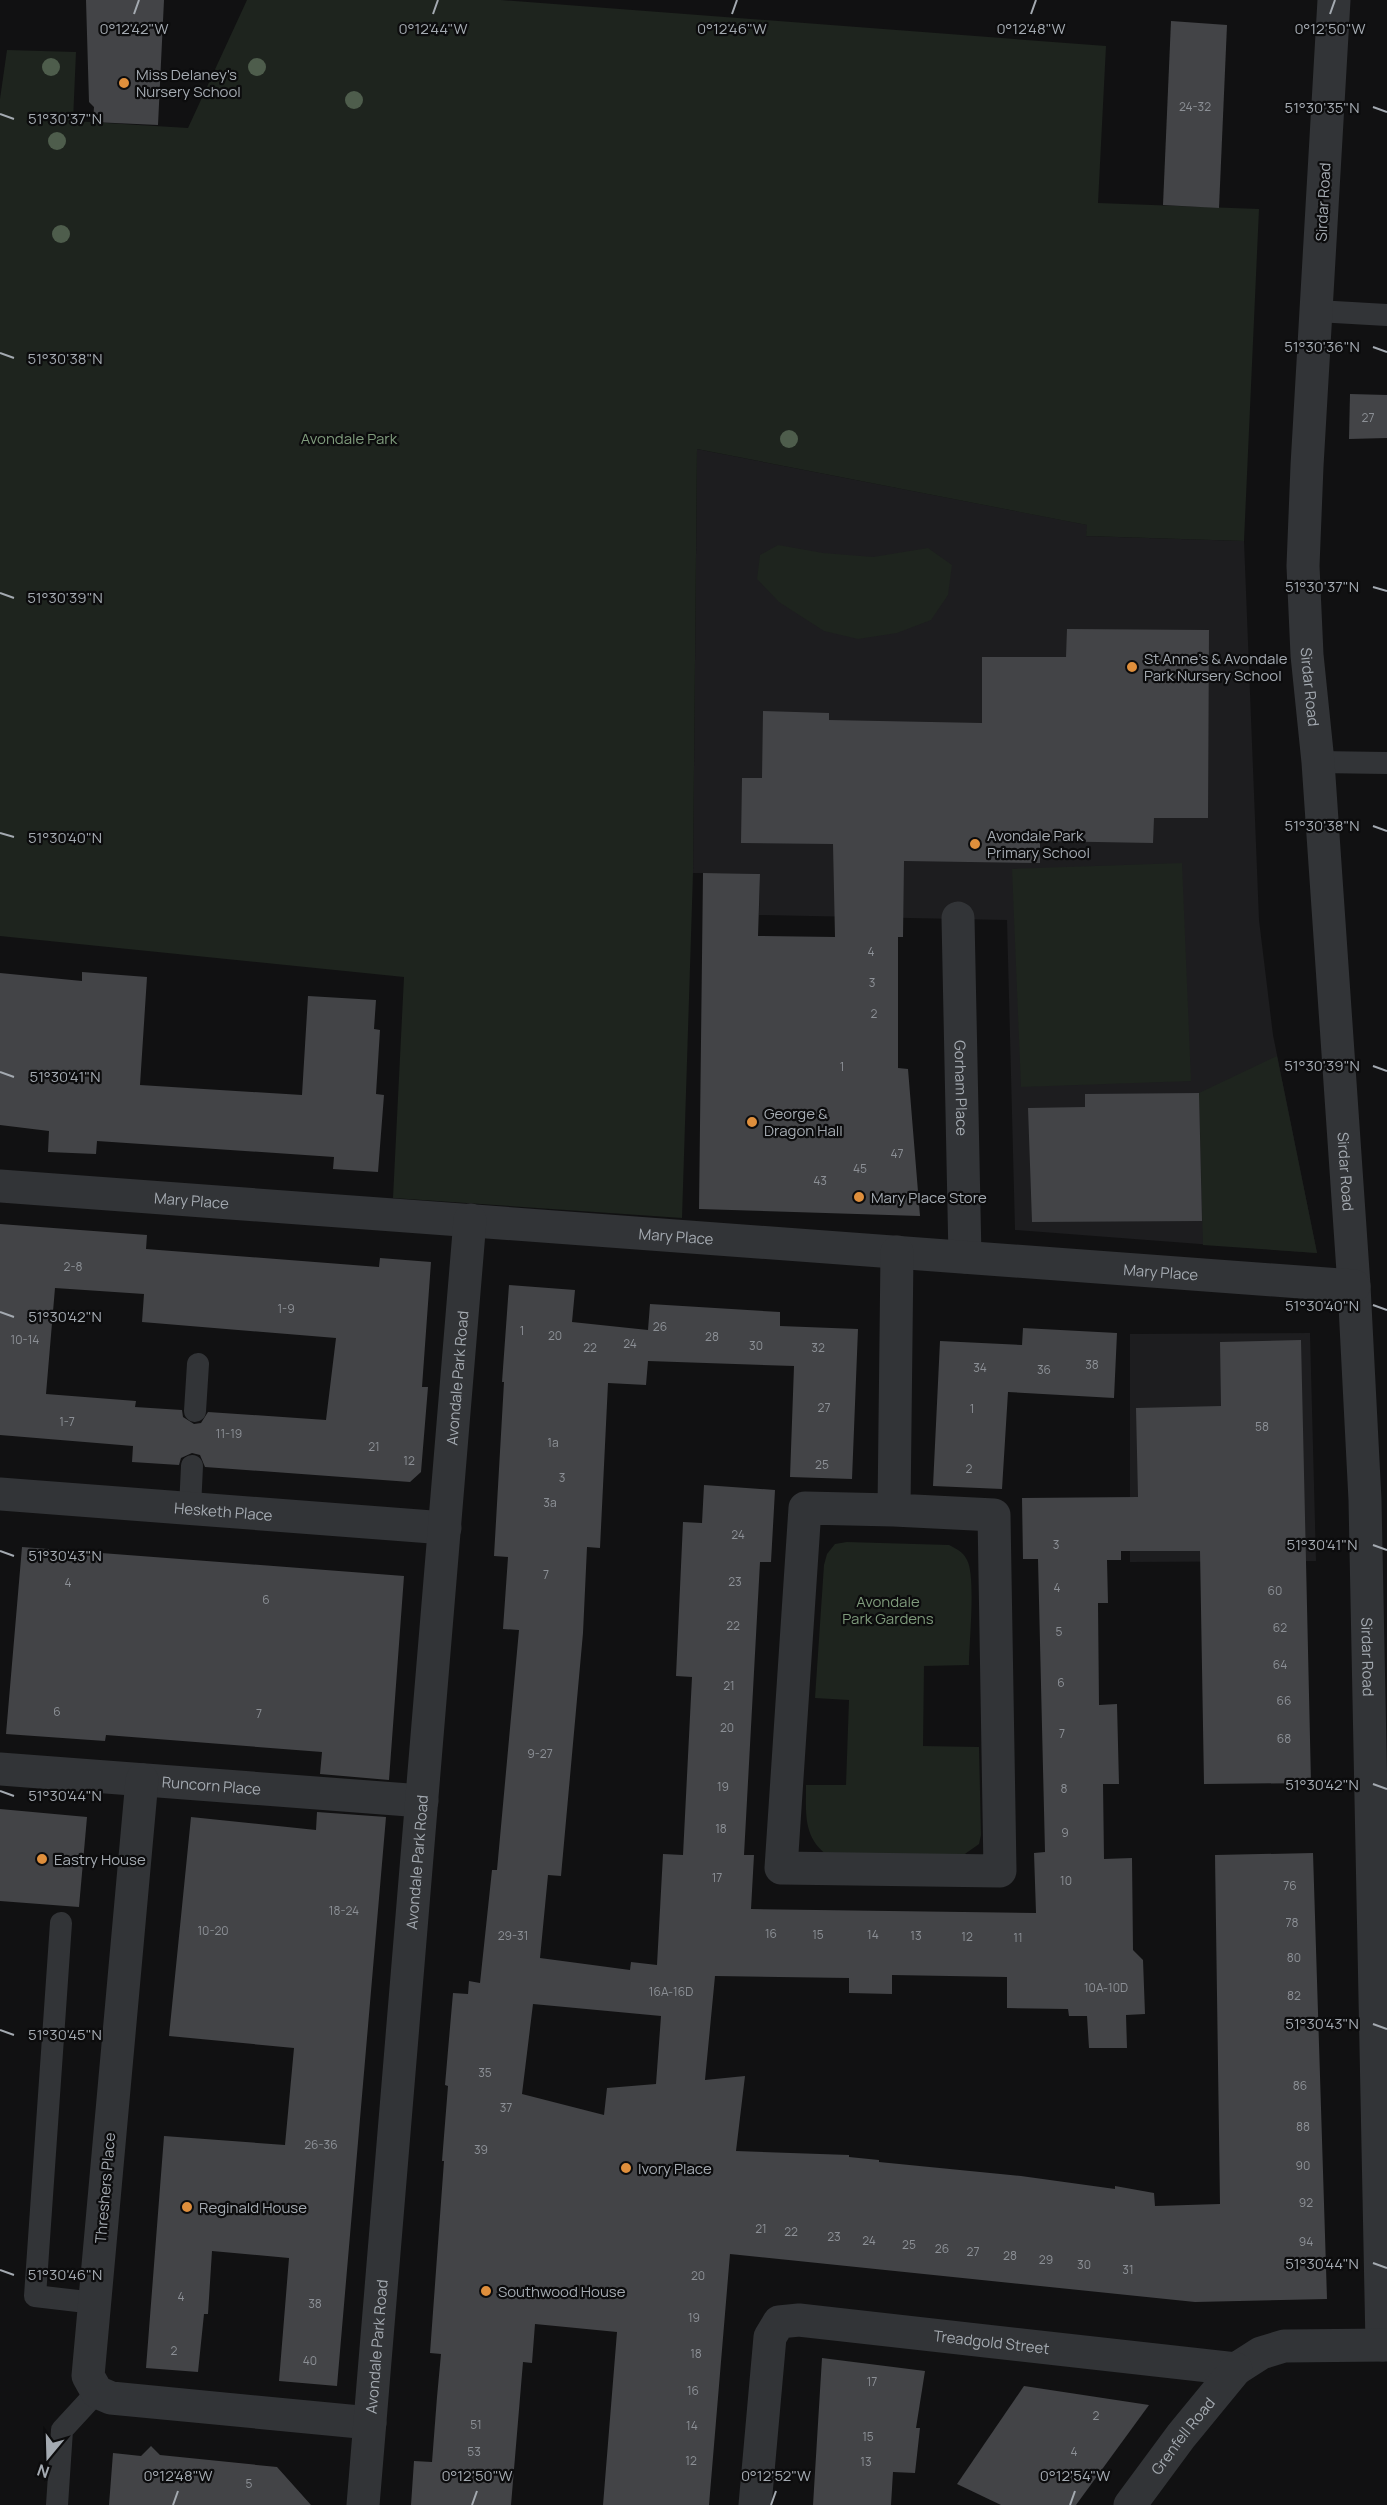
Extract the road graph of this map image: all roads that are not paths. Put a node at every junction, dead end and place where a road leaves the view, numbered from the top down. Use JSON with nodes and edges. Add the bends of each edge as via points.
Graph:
{"nodes":[{"id":1,"x":1335,"y":0,"type":"edge"},
{"id":2,"x":1317,"y":311,"type":"junction"},
{"id":3,"x":1387,"y":315,"type":"edge"},
{"id":4,"x":1318,"y":762,"type":"junction"},
{"id":5,"x":1387,"y":763,"type":"edge"},
{"id":6,"x":958,"y":918,"type":"dead end"},
{"id":7,"x":0,"y":1186,"type":"edge"},
{"id":8,"x":470,"y":1220,"type":"junction"},
{"id":9,"x":897,"y":1252,"type":"junction"},
{"id":10,"x":965,"y":1257,"type":"junction"},
{"id":11,"x":1354,"y":1286,"type":"junction"},
{"id":12,"x":198,"y":1364,"type":"dead end"},
{"id":13,"x":195,"y":1411,"type":"dead end"},
{"id":14,"x":192,"y":1466,"type":"dead end"},
{"id":15,"x":0,"y":1494,"type":"edge"},
{"id":16,"x":1376,"y":1499,"type":"edge"},
{"id":17,"x":190,"y":1508,"type":"junction"},
{"id":18,"x":894,"y":1510,"type":"junction"},
{"id":19,"x":445,"y":1528,"type":"junction"},
{"id":20,"x":0,"y":1770,"type":"edge"},
{"id":21,"x":142,"y":1780,"type":"junction"},
{"id":22,"x":422,"y":1801,"type":"junction"},
{"id":23,"x":61,"y":1923,"type":"dead end"},
{"id":24,"x":95,"y":2303,"type":"junction"},
{"id":25,"x":1384,"y":2345,"type":"edge"},
{"id":26,"x":1236,"y":2369,"type":"junction"},
{"id":27,"x":97,"y":2392,"type":"junction"},
{"id":28,"x":370,"y":2423,"type":"junction"},
{"id":29,"x":57,"y":2505,"type":"edge"},
{"id":30,"x":363,"y":2505,"type":"edge"},
{"id":31,"x":755,"y":2505,"type":"edge"},
{"id":32,"x":1131,"y":2505,"type":"edge"}],
"edges":[{"from":1,"to":2,"type":"street","name":"Sirdar Road"},
{"from":2,"to":3,"type":"lane"},
{"from":2,"to":4,"type":"street","name":"Sirdar Road","via":[[1303,566]]},
{"from":4,"to":5,"type":"lane"},
{"from":4,"to":11,"type":"street","name":"Sirdar Road"},
{"from":6,"to":10,"type":"street","name":"Gorham Place"},
{"from":7,"to":8,"type":"street","name":"Mary Place"},
{"from":8,"to":9,"type":"street","name":"Mary Place"},
{"from":8,"to":19,"type":"street","name":"Avondale Park Road"},
{"from":9,"to":10,"type":"street","name":"Mary Place"},
{"from":9,"to":18,"type":"street"},
{"from":10,"to":11,"type":"street","name":"Mary Place"},
{"from":11,"to":16,"type":"street","name":"Sirdar Road"},
{"from":12,"to":13,"type":"lane"},
{"from":14,"to":17,"type":"lane"},
{"from":15,"to":17,"type":"street","name":"Hesketh Place"},
{"from":16,"to":25,"type":"street","name":"Sirdar Road"},
{"from":17,"to":19,"type":"street","name":"Hesketh Place"},
{"from":18,"to":18,"type":"street","via":[[994,1515],[1000,1871],[781,1868],[805,1508]]},
{"from":19,"to":22,"type":"street","name":"Avondale Park Road"},
{"from":20,"to":21,"type":"street","name":"Runcorn Place"},
{"from":21,"to":22,"type":"street","name":"Runcorn Place"},
{"from":21,"to":24,"type":"street","name":"Threshers Place"},
{"from":22,"to":28,"type":"street","name":"Avondale Park Road"},
{"from":23,"to":24,"type":"lane","via":[[35,2296]]},
{"from":24,"to":27,"type":"street","name":"Threshers Place","via":[[88,2376]]},
{"from":25,"to":26,"type":"street","via":[[1284,2346],[1261,2353]]},
{"from":26,"to":31,"type":"street","name":"Treadgold Street","via":[[800,2320],[778,2322],[770,2337]]},
{"from":26,"to":32,"type":"street","name":"Grenfell Road"},
{"from":27,"to":28,"type":"street","via":[[111,2398]]},
{"from":27,"to":29,"type":"lane","via":[[62,2430]]},
{"from":28,"to":30,"type":"street","name":"Avondale Park Road"}]}
